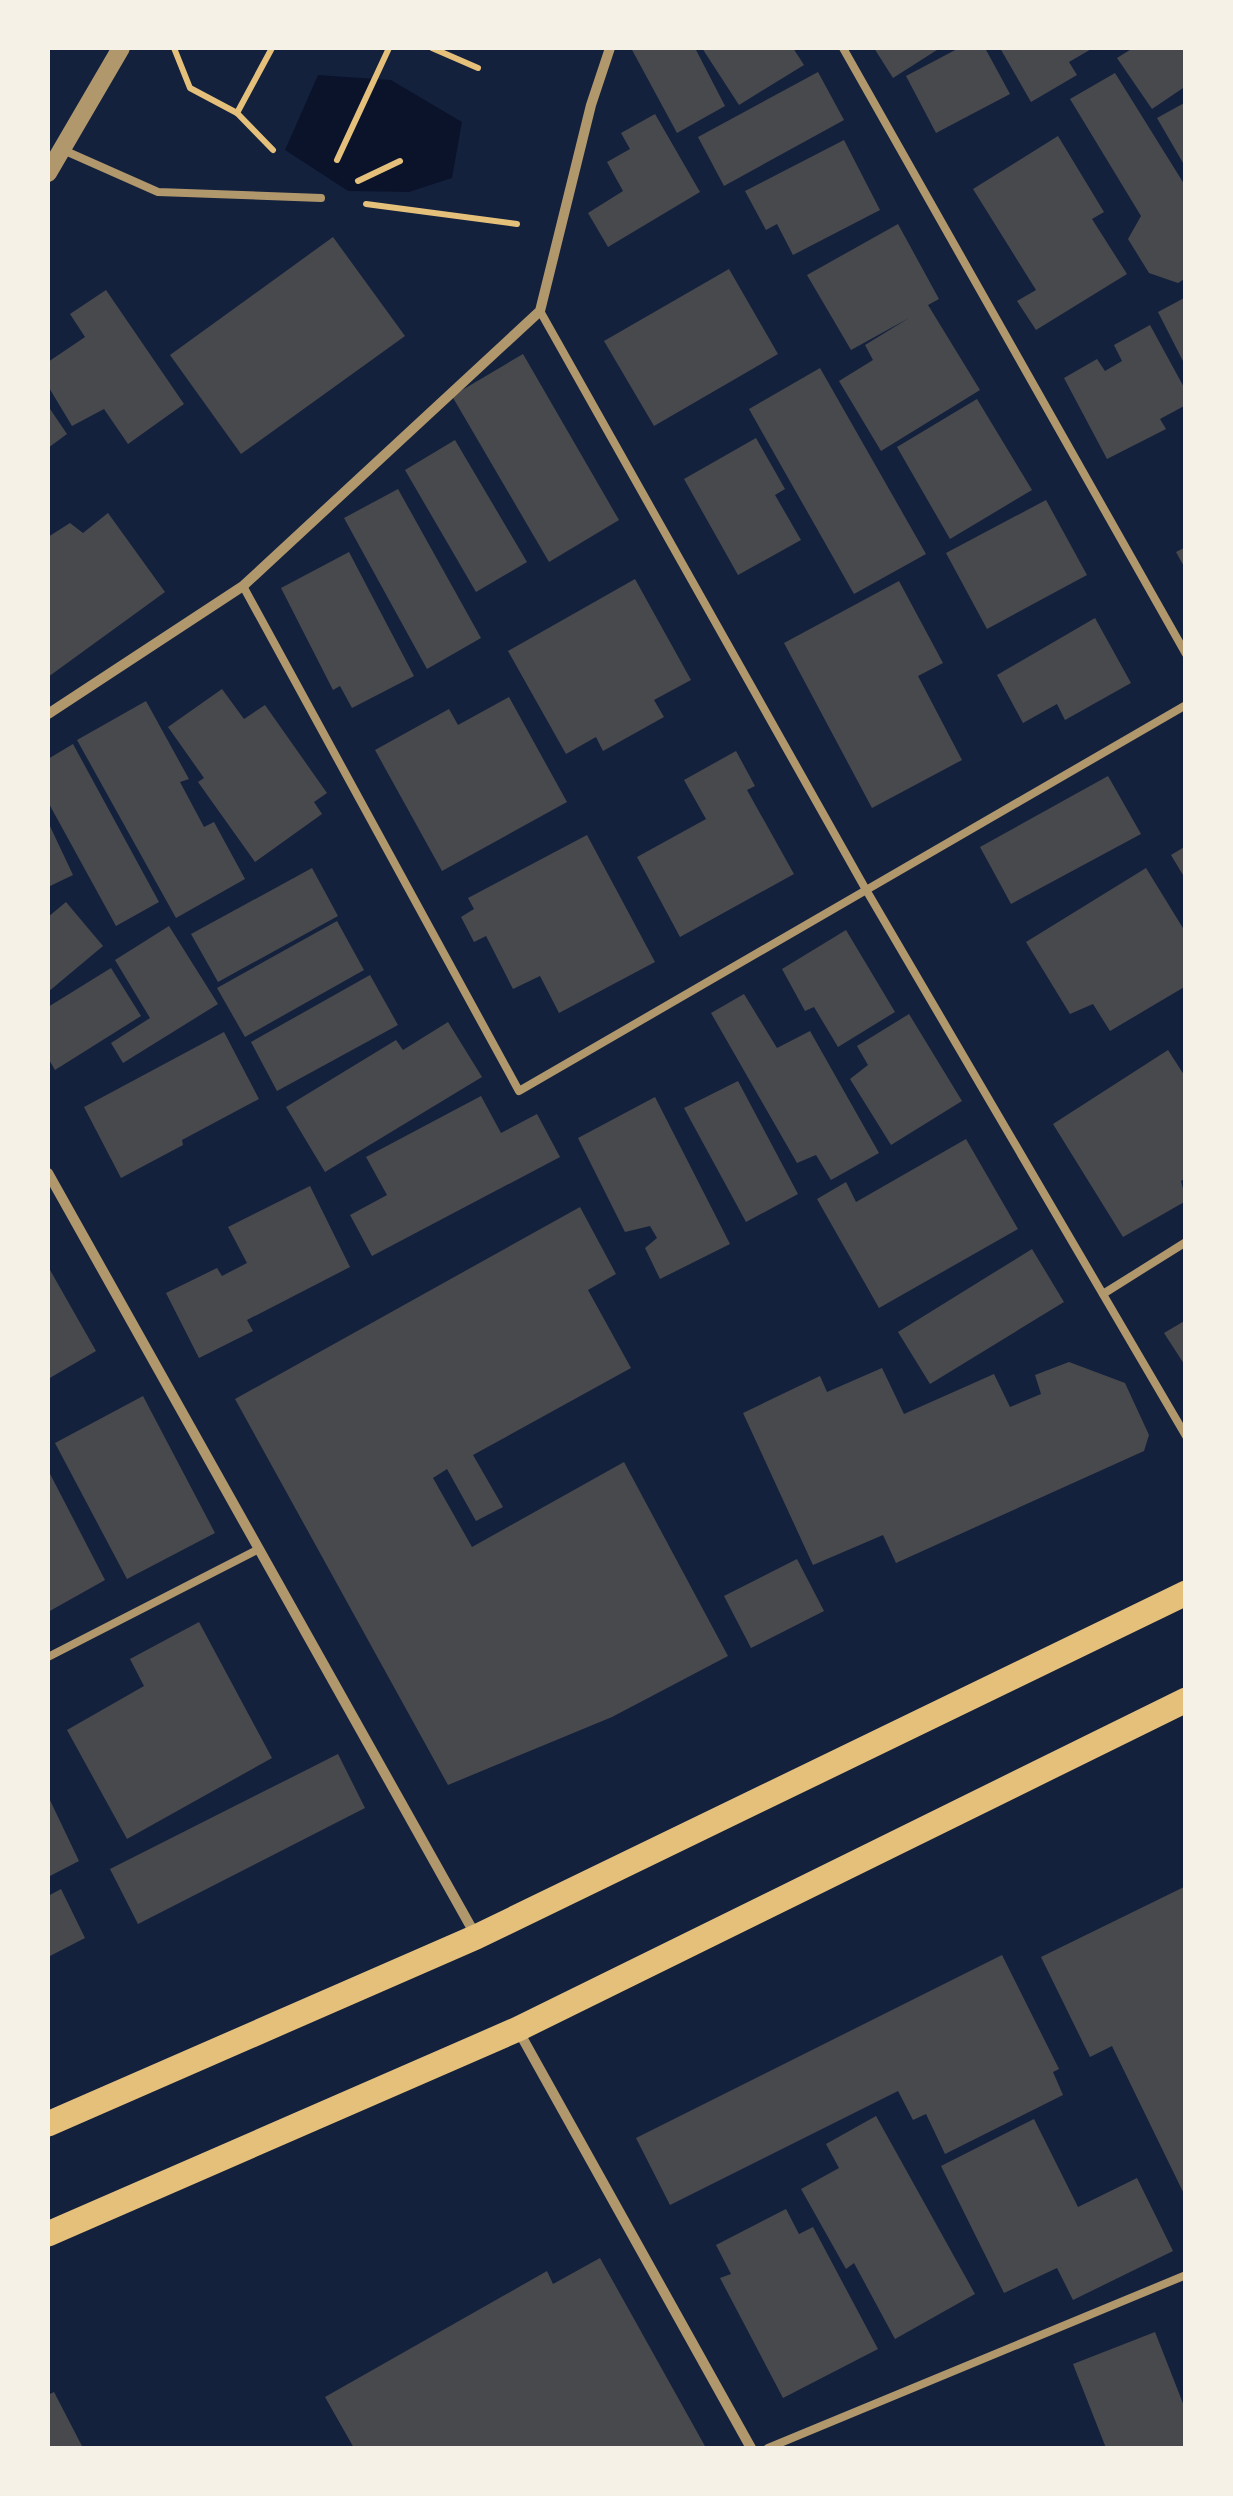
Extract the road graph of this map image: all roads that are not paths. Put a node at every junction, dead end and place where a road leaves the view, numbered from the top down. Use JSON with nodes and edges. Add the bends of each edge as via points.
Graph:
{"nodes":[{"id":1,"x":121,"y":48,"type":"edge"},
{"id":2,"x":610,"y":48,"type":"edge"},
{"id":3,"x":844,"y":48,"type":"edge"},
{"id":4,"x":61,"y":149,"type":"junction"},
{"id":5,"x":48,"y":173,"type":"edge"},
{"id":6,"x":321,"y":198,"type":"dead end"},
{"id":7,"x":540,"y":311,"type":"junction"},
{"id":8,"x":243,"y":586,"type":"junction"},
{"id":9,"x":1186,"y":654,"type":"edge"},
{"id":10,"x":1186,"y":705,"type":"edge"},
{"id":11,"x":48,"y":714,"type":"edge"},
{"id":12,"x":865,"y":888,"type":"junction"},
{"id":13,"x":48,"y":1173,"type":"edge"},
{"id":14,"x":1186,"y":1242,"type":"edge"},
{"id":15,"x":1102,"y":1294,"type":"junction"},
{"id":16,"x":1186,"y":1436,"type":"edge"},
{"id":17,"x":259,"y":1549,"type":"junction"},
{"id":18,"x":1186,"y":1593,"type":"edge"},
{"id":19,"x":48,"y":1657,"type":"edge"},
{"id":20,"x":1186,"y":1700,"type":"edge"},
{"id":21,"x":476,"y":1936,"type":"junction"},
{"id":22,"x":518,"y":2029,"type":"junction"},
{"id":23,"x":48,"y":2124,"type":"edge"},
{"id":24,"x":48,"y":2234,"type":"edge"},
{"id":25,"x":1186,"y":2274,"type":"edge"},
{"id":26,"x":750,"y":2448,"type":"edge"},
{"id":27,"x":768,"y":2448,"type":"edge"}],
"edges":[{"from":1,"to":4,"type":"street"},
{"from":2,"to":7,"type":"street"},
{"from":3,"to":9,"type":"lane"},
{"from":4,"to":5,"type":"street"},
{"from":4,"to":6,"type":"lane","via":[[158,192]]},
{"from":7,"to":8,"type":"street"},
{"from":7,"to":12,"type":"lane"},
{"from":8,"to":11,"type":"street"},
{"from":8,"to":12,"type":"lane","via":[[520,1092]]},
{"from":10,"to":12,"type":"lane"},
{"from":12,"to":15,"type":"lane"},
{"from":13,"to":17,"type":"street"},
{"from":14,"to":15,"type":"lane"},
{"from":15,"to":16,"type":"lane"},
{"from":17,"to":19,"type":"lane"},
{"from":17,"to":21,"type":"street"},
{"from":18,"to":21,"type":"main road"},
{"from":20,"to":22,"type":"main road"},
{"from":21,"to":23,"type":"main road"},
{"from":22,"to":24,"type":"main road"},
{"from":22,"to":26,"type":"street"},
{"from":25,"to":27,"type":"lane"}]}
